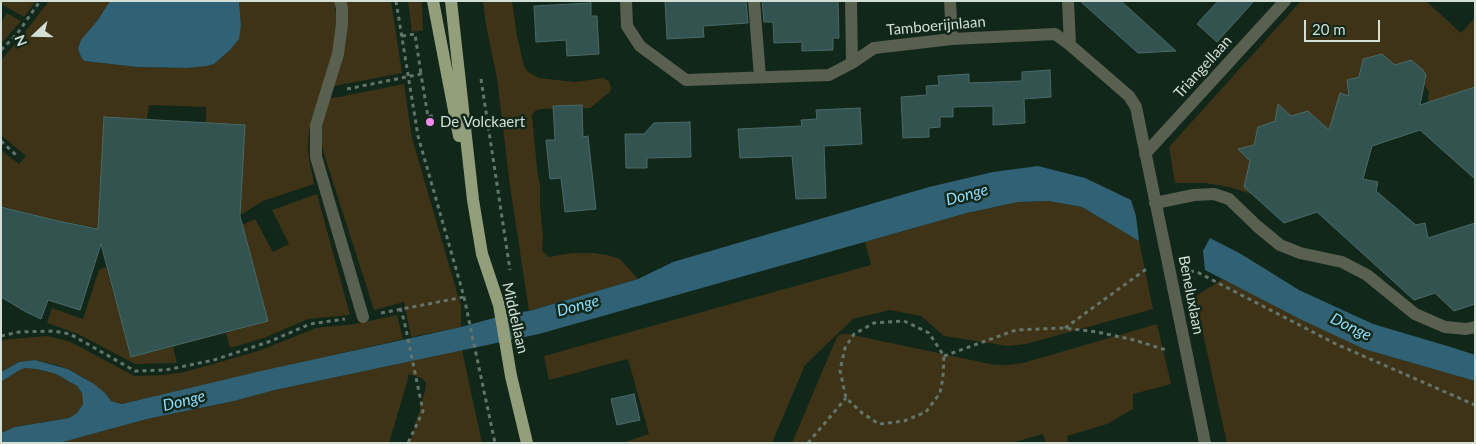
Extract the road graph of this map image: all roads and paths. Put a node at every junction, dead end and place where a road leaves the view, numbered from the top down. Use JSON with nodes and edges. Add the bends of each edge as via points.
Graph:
{"nodes":[{"id":1,"x":40,"y":1,"type":"edge"},
{"id":2,"x":340,"y":1,"type":"edge"},
{"id":3,"x":396,"y":1,"type":"edge"},
{"id":4,"x":433,"y":1,"type":"edge"},
{"id":5,"x":451,"y":1,"type":"edge"},
{"id":6,"x":626,"y":1,"type":"edge"},
{"id":7,"x":754,"y":1,"type":"edge"},
{"id":8,"x":851,"y":1,"type":"edge"},
{"id":9,"x":950,"y":1,"type":"edge"},
{"id":10,"x":1068,"y":1,"type":"edge"},
{"id":11,"x":1285,"y":1,"type":"edge"},
{"id":12,"x":402,"y":36,"type":"junction"},
{"id":13,"x":952,"y":39,"type":"junction"},
{"id":14,"x":1070,"y":44,"type":"junction"},
{"id":15,"x":1,"y":50,"type":"edge"},
{"id":16,"x":852,"y":63,"type":"junction"},
{"id":17,"x":480,"y":72,"type":"dead end"},
{"id":18,"x":421,"y":74,"type":"junction"},
{"id":19,"x":408,"y":77,"type":"junction"},
{"id":20,"x":760,"y":77,"type":"junction"},
{"id":21,"x":326,"y":92,"type":"junction"},
{"id":22,"x":435,"y":116,"type":"dead end"},
{"id":23,"x":1,"y":141,"type":"edge"},
{"id":24,"x":1145,"y":154,"type":"junction"},
{"id":25,"x":17,"y":156,"type":"dead end"},
{"id":26,"x":473,"y":200,"type":"junction"},
{"id":27,"x":1155,"y":203,"type":"junction"},
{"id":28,"x":1166,"y":254,"type":"junction"},
{"id":29,"x":1169,"y":268,"type":"junction"},
{"id":30,"x":510,"y":271,"type":"dead end"},
{"id":31,"x":464,"y":297,"type":"junction"},
{"id":32,"x":400,"y":308,"type":"junction"},
{"id":33,"x":363,"y":317,"type":"junction"},
{"id":34,"x":1475,"y":327,"type":"edge"},
{"id":35,"x":1064,"y":328,"type":"junction"},
{"id":36,"x":1,"y":336,"type":"edge"},
{"id":37,"x":944,"y":356,"type":"junction"},
{"id":38,"x":1187,"y":358,"type":"junction"},
{"id":39,"x":846,"y":398,"type":"junction"},
{"id":40,"x":1475,"y":405,"type":"edge"},
{"id":41,"x":408,"y":443,"type":"edge"},
{"id":42,"x":495,"y":443,"type":"edge"},
{"id":43,"x":527,"y":443,"type":"edge"},
{"id":44,"x":808,"y":443,"type":"edge"},
{"id":45,"x":1206,"y":443,"type":"edge"}],
"edges":[{"from":1,"to":15,"type":"path","via":[[18,34]]},
{"from":2,"to":21,"type":"street","via":[[342,24],[338,54]]},
{"from":3,"to":12,"type":"path"},
{"from":4,"to":26,"type":"main road","name":"Middellaan"},
{"from":5,"to":26,"type":"main road","name":"Middellaan"},
{"from":6,"to":20,"type":"street","name":"Tamboerijnlaan","via":[[627,26],[640,46],[686,80]]},
{"from":7,"to":20,"type":"street"},
{"from":8,"to":16,"type":"street"},
{"from":9,"to":13,"type":"street"},
{"from":10,"to":14,"type":"street"},
{"from":11,"to":24,"type":"street","name":"Triangellaan"},
{"from":12,"to":18,"type":"path","via":[[415,34]]},
{"from":12,"to":19,"type":"path"},
{"from":13,"to":14,"type":"street","name":"Tamboerijnlaan","via":[[1055,34]]},
{"from":13,"to":16,"type":"street","name":"Tamboerijnlaan","via":[[874,48]]},
{"from":14,"to":24,"type":"street","name":"Tamboerijnlaan","via":[[1129,96],[1136,107]]},
{"from":16,"to":20,"type":"street","name":"Tamboerijnlaan","via":[[829,75]]},
{"from":17,"to":30,"type":"path"},
{"from":18,"to":19,"type":"path"},
{"from":18,"to":22,"type":"path","via":[[428,116]]},
{"from":19,"to":21,"type":"path"},
{"from":19,"to":31,"type":"path","via":[[418,136]]},
{"from":21,"to":33,"type":"street","via":[[316,125],[316,157]]},
{"from":23,"to":25,"type":"path"},
{"from":24,"to":27,"type":"street","name":"Beneluxlaan"},
{"from":26,"to":43,"type":"main road","name":"Middellaan","via":[[482,254],[499,305]]},
{"from":27,"to":28,"type":"street","name":"Beneluxlaan"},
{"from":27,"to":34,"type":"street","via":[[1194,195],[1214,194],[1229,199],[1280,245],[1342,262],[1367,275],[1422,318],[1445,327]]},
{"from":28,"to":29,"type":"street","name":"Beneluxlaan"},
{"from":28,"to":35,"type":"path"},
{"from":29,"to":38,"type":"street","name":"Beneluxlaan"},
{"from":29,"to":40,"type":"path","via":[[1197,272],[1336,344]]},
{"from":31,"to":32,"type":"path"},
{"from":31,"to":42,"type":"path"},
{"from":32,"to":33,"type":"path"},
{"from":32,"to":41,"type":"path","via":[[423,411]]},
{"from":33,"to":36,"type":"path","via":[[310,324],[214,360],[166,370],[135,370],[70,334],[54,331]]},
{"from":35,"to":37,"type":"path","via":[[1016,330]]},
{"from":35,"to":38,"type":"path","via":[[1134,340]]},
{"from":37,"to":39,"type":"path","via":[[940,393],[926,412],[904,421],[880,424]]},
{"from":37,"to":39,"type":"path","via":[[930,333],[904,321],[874,323],[854,334],[845,348],[840,370]]},
{"from":38,"to":45,"type":"street","name":"Beneluxlaan"},
{"from":39,"to":44,"type":"path"}]}
